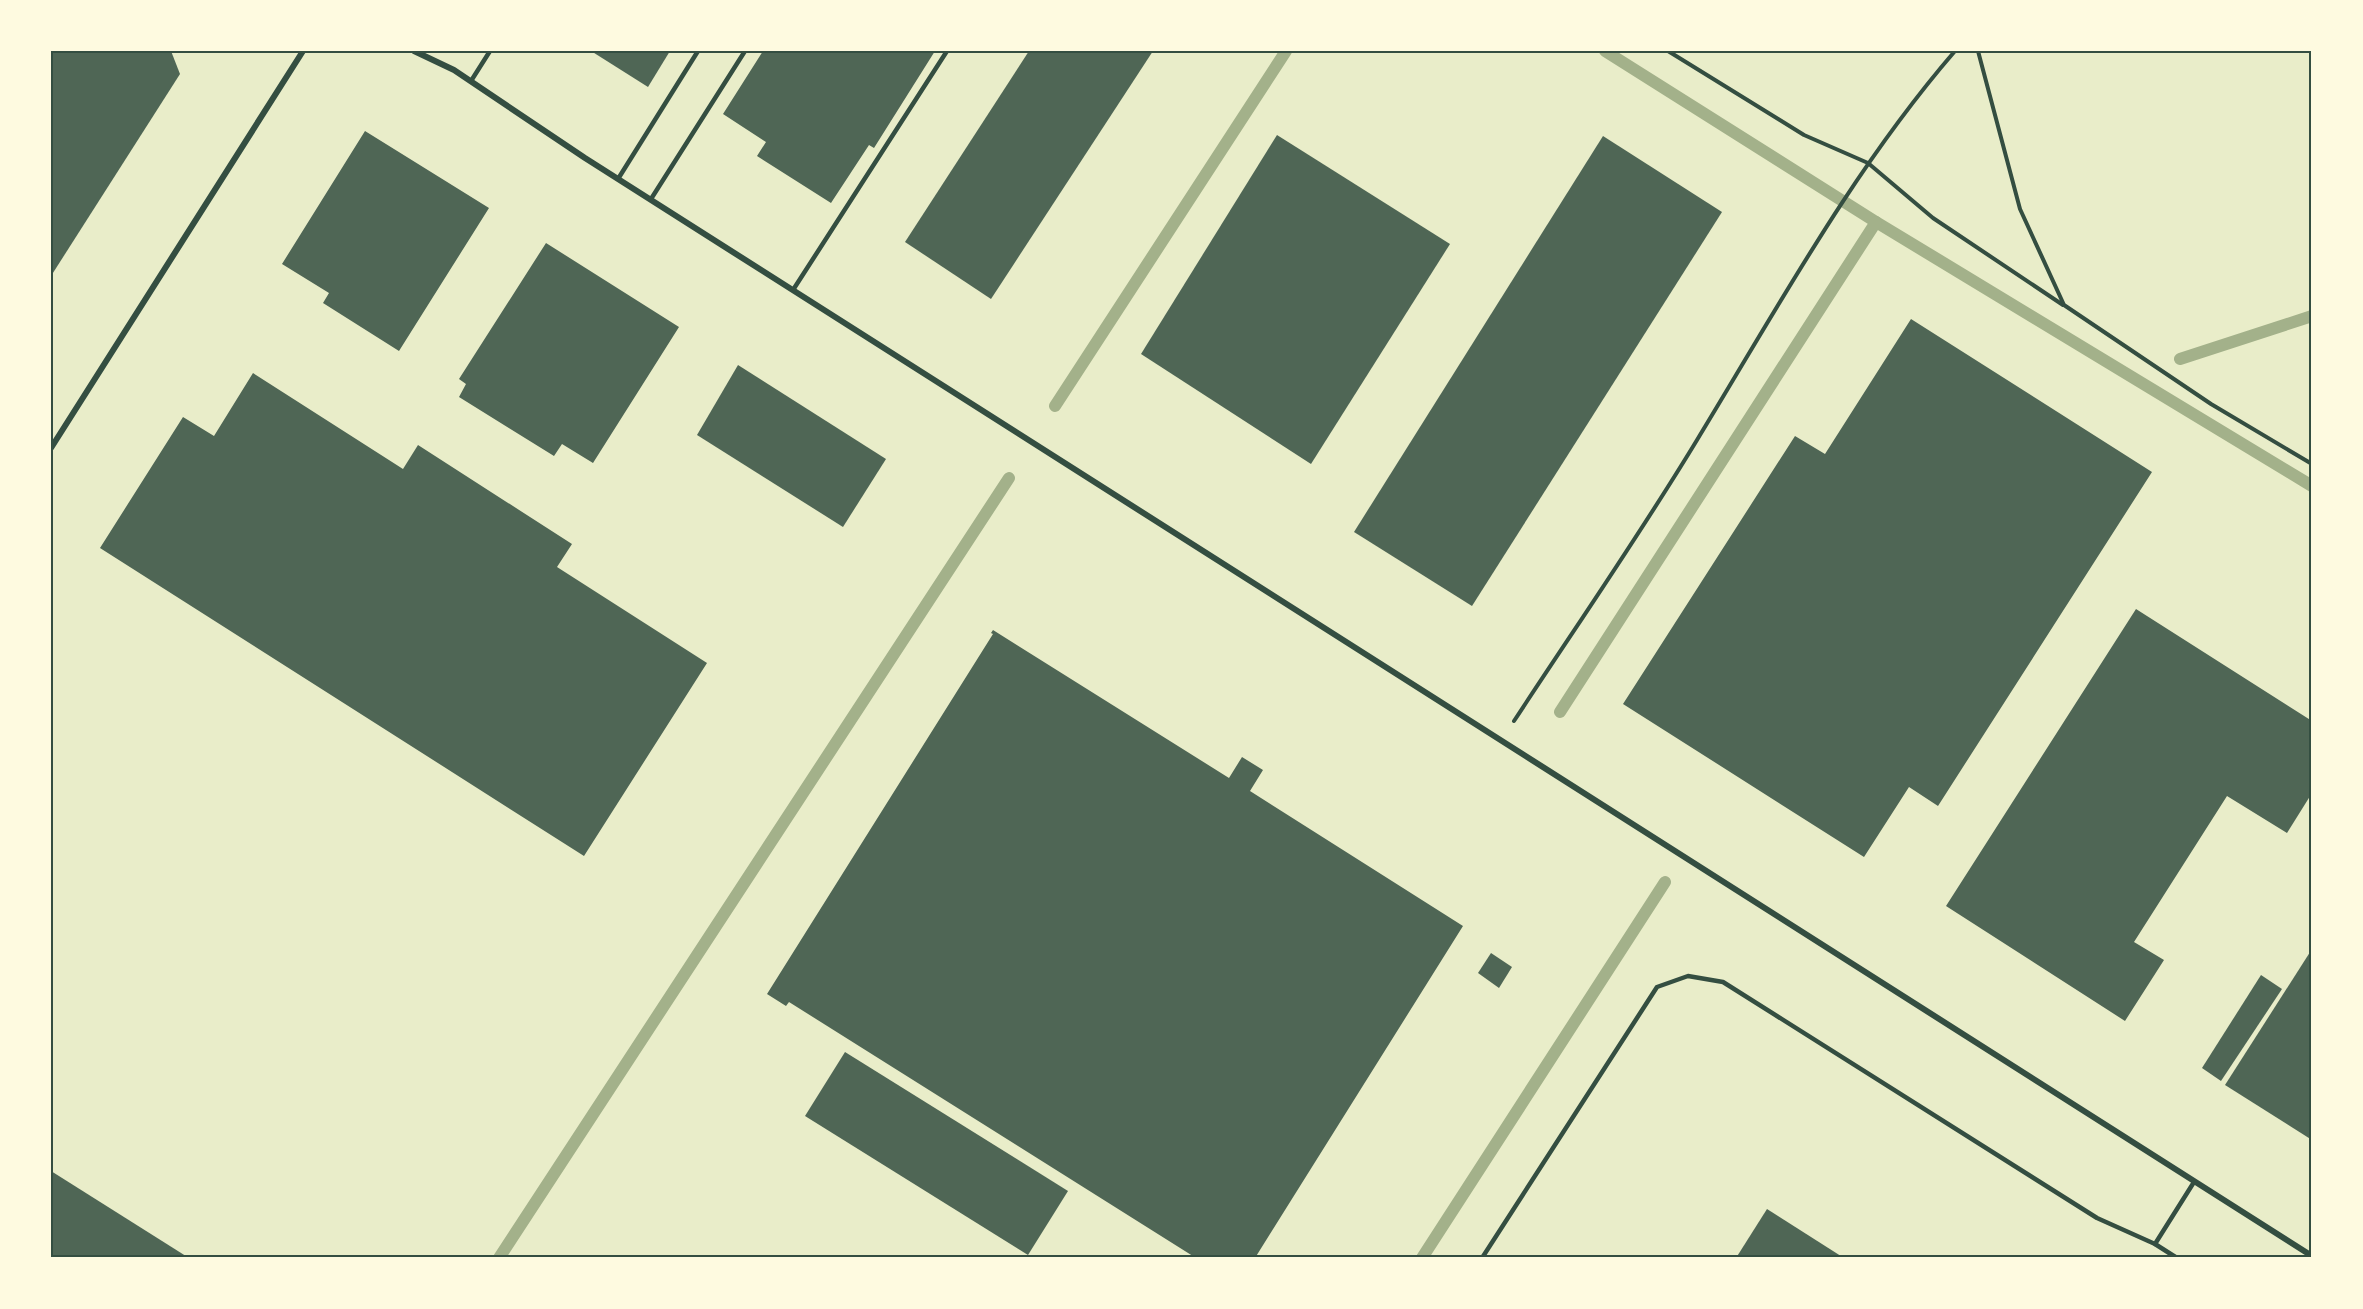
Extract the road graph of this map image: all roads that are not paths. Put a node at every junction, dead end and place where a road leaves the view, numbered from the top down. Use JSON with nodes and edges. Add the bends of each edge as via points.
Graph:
{"nodes":[{"id":1,"x":303,"y":51,"type":"edge"},
{"id":2,"x":414,"y":51,"type":"edge"},
{"id":3,"x":490,"y":51,"type":"edge"},
{"id":4,"x":698,"y":51,"type":"edge"},
{"id":5,"x":745,"y":51,"type":"edge"},
{"id":6,"x":947,"y":51,"type":"edge"},
{"id":7,"x":471,"y":81,"type":"junction"},
{"id":8,"x":618,"y":179,"type":"junction"},
{"id":9,"x":651,"y":199,"type":"junction"},
{"id":10,"x":793,"y":290,"type":"junction"},
{"id":11,"x":51,"y":448,"type":"edge"},
{"id":12,"x":2194,"y":1182,"type":"junction"},
{"id":13,"x":2155,"y":1244,"type":"junction"},
{"id":14,"x":2312,"y":1256,"type":"edge"},
{"id":15,"x":1482,"y":1258,"type":"edge"},
{"id":16,"x":2177,"y":1258,"type":"edge"}],
"edges":[{"from":1,"to":11,"type":"street"},
{"from":2,"to":7,"type":"street"},
{"from":3,"to":7,"type":"lane"},
{"from":4,"to":8,"type":"lane"},
{"from":5,"to":9,"type":"lane"},
{"from":6,"to":10,"type":"lane"},
{"from":7,"to":8,"type":"street"},
{"from":8,"to":9,"type":"street"},
{"from":9,"to":10,"type":"street"},
{"from":10,"to":12,"type":"street"},
{"from":12,"to":13,"type":"lane"},
{"from":12,"to":14,"type":"street"},
{"from":13,"to":15,"type":"lane","via":[[2097,1218],[1723,982],[1688,976],[1657,987]]},
{"from":13,"to":16,"type":"lane"}]}
